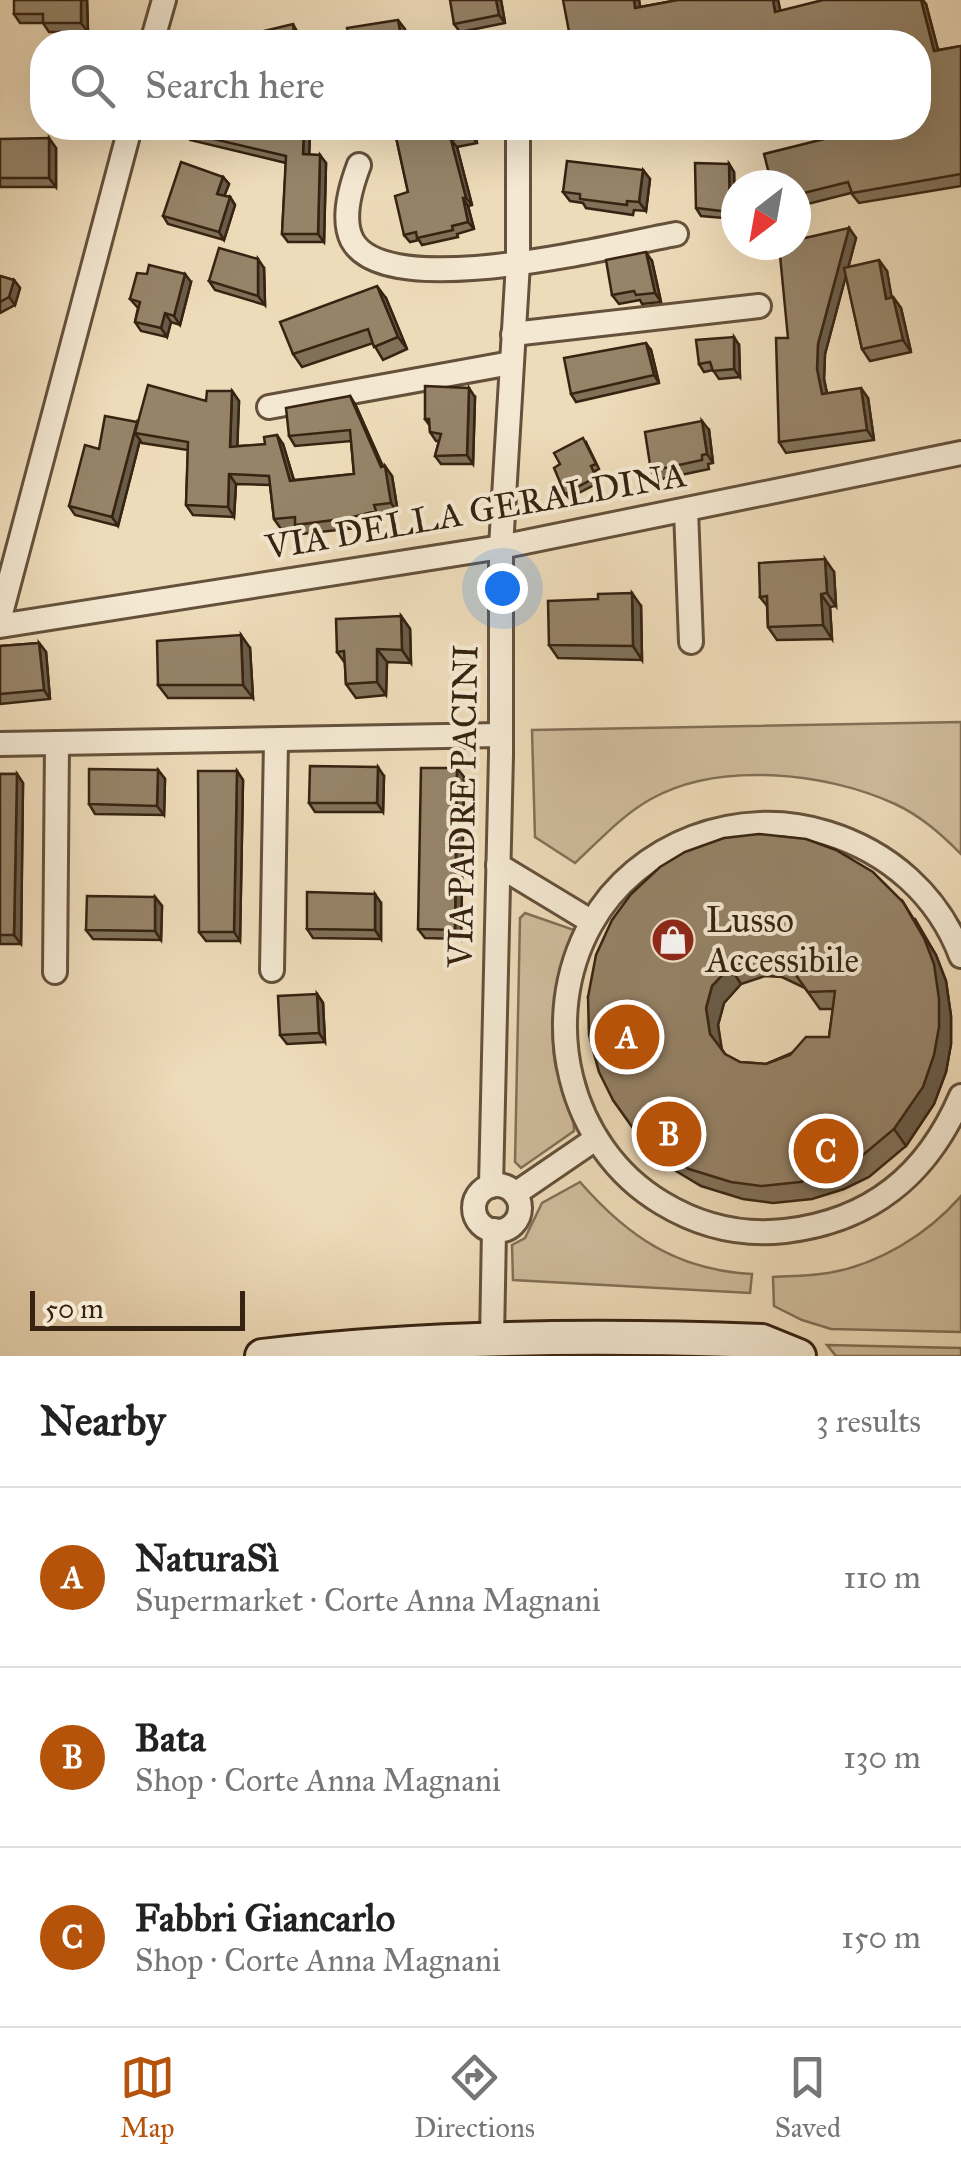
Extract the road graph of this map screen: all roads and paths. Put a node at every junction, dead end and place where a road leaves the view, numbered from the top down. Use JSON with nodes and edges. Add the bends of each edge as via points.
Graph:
{"nodes":[{"id":1,"x":164,"y":0,"type":"edge"},
{"id":2,"x":155,"y":30,"type":"edge"},
{"id":3,"x":127,"y":140,"type":"edge"},
{"id":4,"x":518,"y":140,"type":"edge"},
{"id":5,"x":359,"y":165,"type":"dead end"},
{"id":6,"x":676,"y":234,"type":"dead end"},
{"id":7,"x":518,"y":264,"type":"junction"},
{"id":8,"x":759,"y":306,"type":"dead end"},
{"id":9,"x":514,"y":334,"type":"junction"},
{"id":10,"x":512,"y":362,"type":"junction"},
{"id":11,"x":269,"y":407,"type":"dead end"},
{"id":12,"x":961,"y":454,"type":"edge"},
{"id":13,"x":686,"y":510,"type":"junction"},
{"id":14,"x":500,"y":547,"type":"junction"},
{"id":15,"x":0,"y":617,"type":"edge"},
{"id":16,"x":0,"y":626,"type":"edge"},
{"id":17,"x":691,"y":642,"type":"dead end"},
{"id":18,"x":500,"y":735,"type":"junction"},
{"id":19,"x":276,"y":741,"type":"junction"},
{"id":20,"x":0,"y":744,"type":"edge"},
{"id":21,"x":57,"y":744,"type":"junction"},
{"id":22,"x":498,"y":864,"type":"junction"},
{"id":23,"x":592,"y":922,"type":"junction"},
{"id":24,"x":961,"y":956,"type":"edge"},
{"id":25,"x":272,"y":970,"type":"dead end"},
{"id":26,"x":56,"y":972,"type":"dead end"},
{"id":27,"x":961,"y":1096,"type":"edge"},
{"id":28,"x":594,"y":1140,"type":"junction"},
{"id":29,"x":491,"y":1186,"type":"junction"},
{"id":30,"x":515,"y":1194,"type":"junction"},
{"id":31,"x":494,"y":1230,"type":"junction"},
{"id":32,"x":492,"y":1340,"type":"junction"},
{"id":33,"x":262,"y":1356,"type":"edge"},
{"id":34,"x":799,"y":1356,"type":"edge"}],
"edges":[{"from":1,"to":2,"type":"street"},
{"from":3,"to":15,"type":"street"},
{"from":4,"to":7,"type":"street","name":"VIA PADRE PACINI"},
{"from":5,"to":7,"type":"street","via":[[348,226],[356,246],[378,263],[432,271]]},
{"from":6,"to":7,"type":"street"},
{"from":7,"to":9,"type":"street","name":"VIA PADRE PACINI"},
{"from":8,"to":9,"type":"street"},
{"from":9,"to":10,"type":"street","name":"VIA PADRE PACINI"},
{"from":10,"to":11,"type":"street"},
{"from":10,"to":14,"type":"street","name":"VIA PADRE PACINI"},
{"from":12,"to":13,"type":"street","name":"VIA DELLA GERALDINA"},
{"from":13,"to":14,"type":"street","name":"VIA DELLA GERALDINA"},
{"from":13,"to":17,"type":"street"},
{"from":14,"to":16,"type":"street","name":"VIA DELLA GERALDINA"},
{"from":14,"to":18,"type":"street","name":"VIA PADRE PACINI"},
{"from":18,"to":19,"type":"street"},
{"from":18,"to":22,"type":"street","name":"VIA PADRE PACINI"},
{"from":19,"to":21,"type":"street"},
{"from":19,"to":25,"type":"street"},
{"from":20,"to":21,"type":"street"},
{"from":21,"to":26,"type":"street"},
{"from":22,"to":23,"type":"street"},
{"from":22,"to":29,"type":"street","name":"VIA PADRE PACINI"},
{"from":23,"to":24,"type":"street","via":[[624,882],[682,841],[743,823],[784,824],[859,844],[897,868],[935,907]]},
{"from":23,"to":28,"type":"street","via":[[570,986],[566,1037],[574,1086]]},
{"from":27,"to":28,"type":"street","via":[[933,1150],[883,1197],[849,1217],[790,1230],[734,1231],[692,1219],[636,1185]]},
{"from":28,"to":30,"type":"street"},
{"from":29,"to":30,"type":"street"},
{"from":29,"to":31,"type":"street","name":"VIA PADRE PACINI","via":[[474,1207],[482,1225]]},
{"from":30,"to":31,"type":"street","via":[[520,1208],[514,1222]]},
{"from":31,"to":32,"type":"street","name":"VIA PADRE PACINI"},
{"from":32,"to":33,"type":"street"},
{"from":32,"to":34,"type":"street","via":[[762,1341]]}]}
